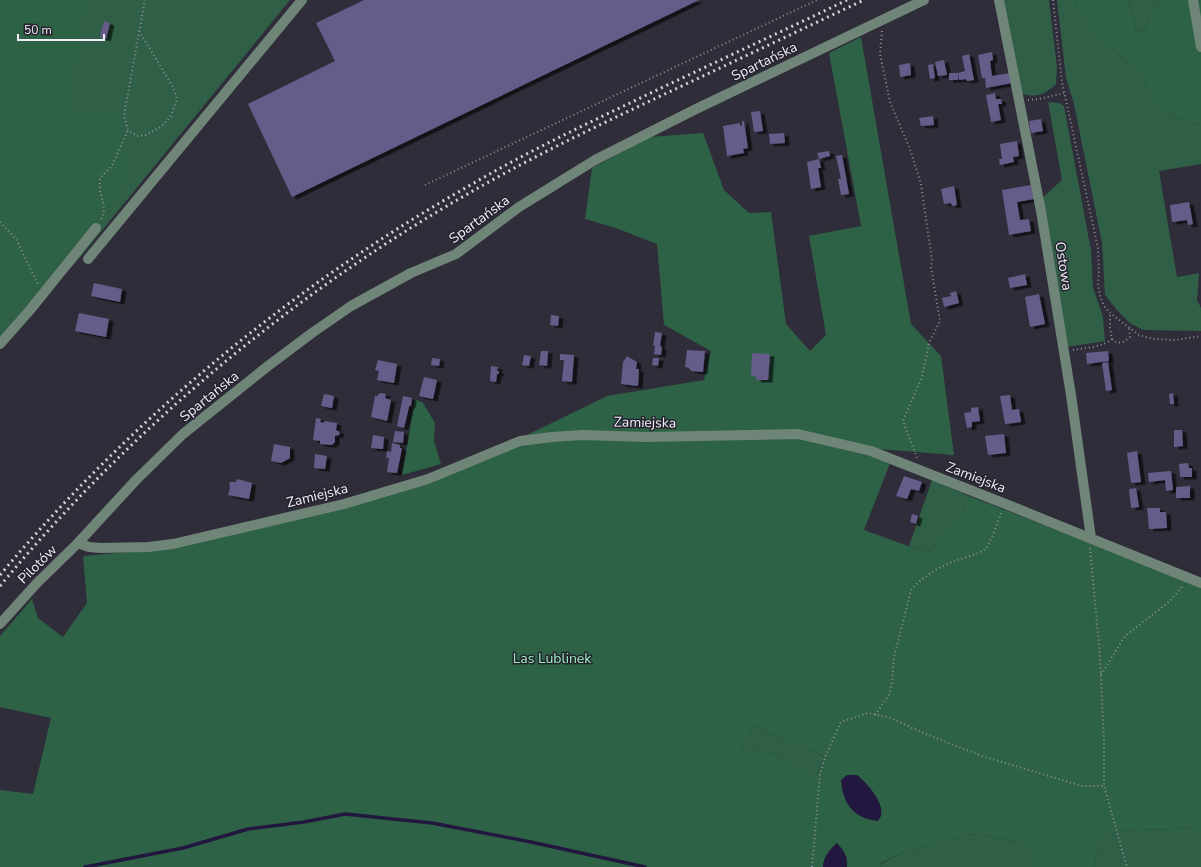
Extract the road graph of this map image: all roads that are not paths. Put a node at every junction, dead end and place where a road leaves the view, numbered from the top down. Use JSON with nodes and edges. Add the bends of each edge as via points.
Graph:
{"nodes":[{"id":1,"x":302,"y":0,"type":"edge"},
{"id":2,"x":924,"y":0,"type":"edge"},
{"id":3,"x":999,"y":0,"type":"edge"},
{"id":4,"x":1193,"y":0,"type":"edge"},
{"id":5,"x":1201,"y":47,"type":"edge"},
{"id":6,"x":96,"y":228,"type":"road end"},
{"id":7,"x":88,"y":259,"type":"dead end"},
{"id":8,"x":0,"y":344,"type":"edge"},
{"id":9,"x":1090,"y":538,"type":"junction"},
{"id":10,"x":78,"y":543,"type":"junction"},
{"id":11,"x":1201,"y":584,"type":"edge"},
{"id":12,"x":0,"y":624,"type":"edge"}],
"edges":[{"from":1,"to":7,"type":"street"},
{"from":2,"to":10,"type":"street","name":"Spartańska","via":[[595,160],[519,207],[456,254],[411,274],[351,306],[280,357],[183,434]]},
{"from":3,"to":9,"type":"street","name":"Ostowa","via":[[1041,211],[1071,395]]},
{"from":4,"to":5,"type":"street"},
{"from":6,"to":8,"type":"street"},
{"from":9,"to":10,"type":"street","name":"Zamiejska","via":[[872,451],[798,434],[645,437],[583,435],[520,441],[428,479],[344,504],[174,544],[101,548]]},
{"from":9,"to":11,"type":"street","name":"Zamiejska"},
{"from":10,"to":12,"type":"street","name":"Pilotów"}]}
